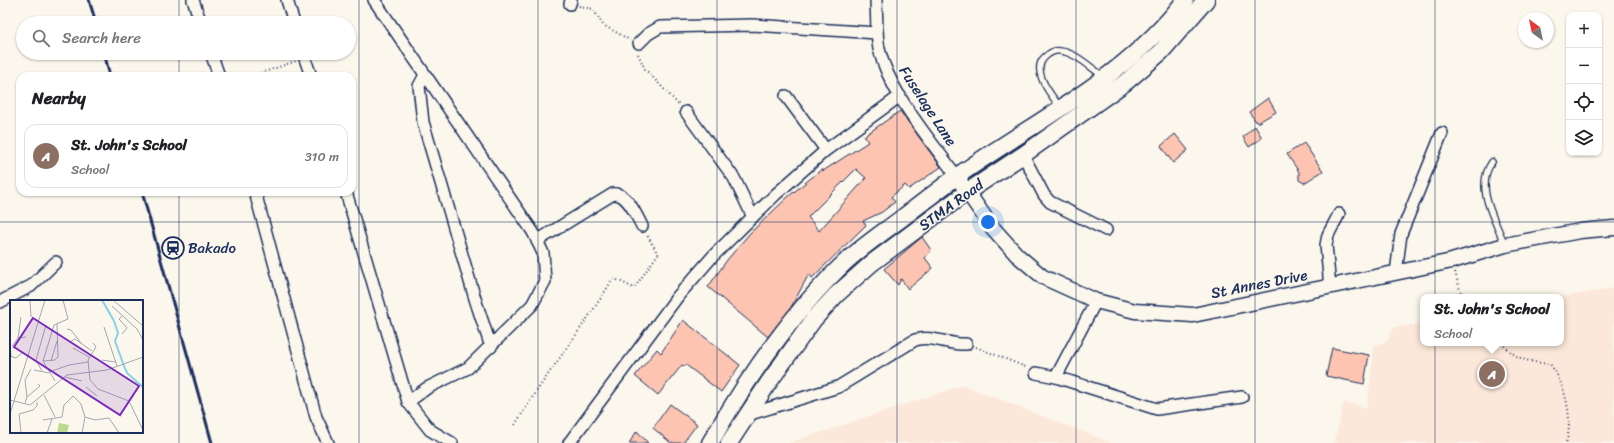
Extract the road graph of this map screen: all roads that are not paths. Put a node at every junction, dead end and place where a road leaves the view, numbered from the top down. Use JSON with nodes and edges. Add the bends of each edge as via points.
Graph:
{"nodes":[{"id":1,"x":193,"y":0,"type":"edge"},
{"id":2,"x":287,"y":0,"type":"edge"},
{"id":3,"x":374,"y":0,"type":"edge"},
{"id":4,"x":876,"y":0,"type":"edge"},
{"id":5,"x":1185,"y":0,"type":"edge"},
{"id":6,"x":1206,"y":0,"type":"edge"},
{"id":7,"x":199,"y":16,"type":"edge"},
{"id":8,"x":292,"y":16,"type":"edge"},
{"id":9,"x":878,"y":33,"type":"junction"},
{"id":10,"x":639,"y":43,"type":"road end"},
{"id":11,"x":213,"y":60,"type":"edge"},
{"id":12,"x":306,"y":60,"type":"edge"},
{"id":13,"x":218,"y":72,"type":"edge"},
{"id":14,"x":310,"y":72,"type":"edge"},
{"id":15,"x":425,"y":76,"type":"junction"},
{"id":16,"x":1105,"y":78,"type":"junction"},
{"id":17,"x":786,"y":96,"type":"dead end"},
{"id":18,"x":900,"y":96,"type":"junction"},
{"id":19,"x":1060,"y":107,"type":"junction"},
{"id":20,"x":686,"y":112,"type":"road end"},
{"id":21,"x":1442,"y":133,"type":"dead end"},
{"id":22,"x":826,"y":150,"type":"junction"},
{"id":23,"x":1023,"y":155,"type":"junction"},
{"id":24,"x":1492,"y":162,"type":"dead end"},
{"id":25,"x":957,"y":177,"type":"junction"},
{"id":26,"x":967,"y":192,"type":"junction"},
{"id":27,"x":255,"y":196,"type":"edge"},
{"id":28,"x":347,"y":196,"type":"edge"},
{"id":29,"x":1339,"y":214,"type":"dead end"},
{"id":30,"x":752,"y":217,"type":"junction"},
{"id":31,"x":642,"y":226,"type":"road end"},
{"id":32,"x":1614,"y":228,"type":"edge"},
{"id":33,"x":1106,"y":230,"type":"dead end"},
{"id":34,"x":537,"y":241,"type":"junction"},
{"id":35,"x":1505,"y":245,"type":"junction"},
{"id":36,"x":56,"y":262,"type":"dead end"},
{"id":37,"x":1396,"y":273,"type":"junction"},
{"id":38,"x":1330,"y":287,"type":"junction"},
{"id":39,"x":1096,"y":301,"type":"junction"},
{"id":40,"x":0,"y":302,"type":"edge"},
{"id":41,"x":966,"y":344,"type":"road end"},
{"id":42,"x":491,"y":347,"type":"junction"},
{"id":43,"x":1036,"y":373,"type":"road end"},
{"id":44,"x":1056,"y":376,"type":"junction"},
{"id":45,"x":1242,"y":397,"type":"dead end"},
{"id":46,"x":408,"y":402,"type":"junction"},
{"id":47,"x":747,"y":415,"type":"junction"},
{"id":48,"x":328,"y":443,"type":"edge"},
{"id":49,"x":452,"y":443,"type":"edge"},
{"id":50,"x":569,"y":443,"type":"edge"},
{"id":51,"x":710,"y":443,"type":"edge"},
{"id":52,"x":729,"y":443,"type":"edge"}],
"edges":[{"from":1,"to":7,"type":"street"},
{"from":2,"to":8,"type":"street"},
{"from":3,"to":15,"type":"street"},
{"from":4,"to":9,"type":"street","name":"Fuselage Lane"},
{"from":5,"to":16,"type":"main road","name":"STMA Road","via":[[1173,17]]},
{"from":6,"to":23,"type":"main road","name":"STMA Road","via":[[1161,52],[1126,82]]},
{"from":9,"to":10,"type":"street","via":[[752,25],[673,26],[660,27]]},
{"from":9,"to":18,"type":"street","name":"Fuselage Lane","via":[[879,48],[888,74]]},
{"from":11,"to":13,"type":"street"},
{"from":12,"to":14,"type":"street"},
{"from":15,"to":34,"type":"street"},
{"from":15,"to":42,"type":"street","via":[[419,86],[423,122]]},
{"from":16,"to":19,"type":"main road","name":"STMA Road"},
{"from":16,"to":19,"type":"lane","via":[[1073,56],[1059,50],[1049,53],[1041,60],[1038,68],[1048,90]]},
{"from":17,"to":22,"type":"street"},
{"from":18,"to":22,"type":"street"},
{"from":18,"to":25,"type":"street","name":"Fuselage Lane"},
{"from":19,"to":25,"type":"main road","name":"STMA Road"},
{"from":20,"to":30,"type":"street","via":[[734,178]]},
{"from":21,"to":37,"type":"street","via":[[1401,234]]},
{"from":22,"to":30,"type":"street"},
{"from":23,"to":26,"type":"main road","name":"STMA Road"},
{"from":23,"to":33,"type":"street","via":[[1050,202]]},
{"from":24,"to":35,"type":"lane","via":[[1485,178],[1485,190]]},
{"from":25,"to":26,"type":"street","name":"St Annes Drive"},
{"from":25,"to":51,"type":"main road","name":"STMA Road","via":[[859,249],[823,284],[773,347]]},
{"from":26,"to":39,"type":"street","name":"St Annes Drive","via":[[991,226],[1017,255],[1043,277]]},
{"from":26,"to":47,"type":"main road","name":"STMA Road","via":[[872,263],[836,295],[814,319]]},
{"from":27,"to":48,"type":"street","via":[[316,417]]},
{"from":28,"to":46,"type":"street"},
{"from":29,"to":38,"type":"street","via":[[1328,235],[1326,245]]},
{"from":30,"to":50,"type":"street","via":[[678,296]]},
{"from":31,"to":34,"type":"street","via":[[624,197],[618,193]]},
{"from":32,"to":35,"type":"street","name":"St Annes Drive","via":[[1580,231]]},
{"from":34,"to":42,"type":"street","via":[[543,253],[545,281],[532,306]]},
{"from":35,"to":37,"type":"street","name":"St Annes Drive","via":[[1452,261]]},
{"from":36,"to":40,"type":"street","via":[[31,286]]},
{"from":37,"to":38,"type":"street","name":"St Annes Drive"},
{"from":38,"to":39,"type":"street","name":"St Annes Drive","via":[[1193,315],[1135,311]]},
{"from":39,"to":44,"type":"street"},
{"from":41,"to":47,"type":"street","via":[[950,344],[923,338],[915,340],[838,387]]},
{"from":42,"to":46,"type":"street","via":[[468,368],[427,388]]},
{"from":43,"to":44,"type":"street"},
{"from":44,"to":45,"type":"street","via":[[1157,409]]},
{"from":46,"to":49,"type":"street","via":[[430,430]]},
{"from":47,"to":52,"type":"main road","name":"STMA Road"}]}
